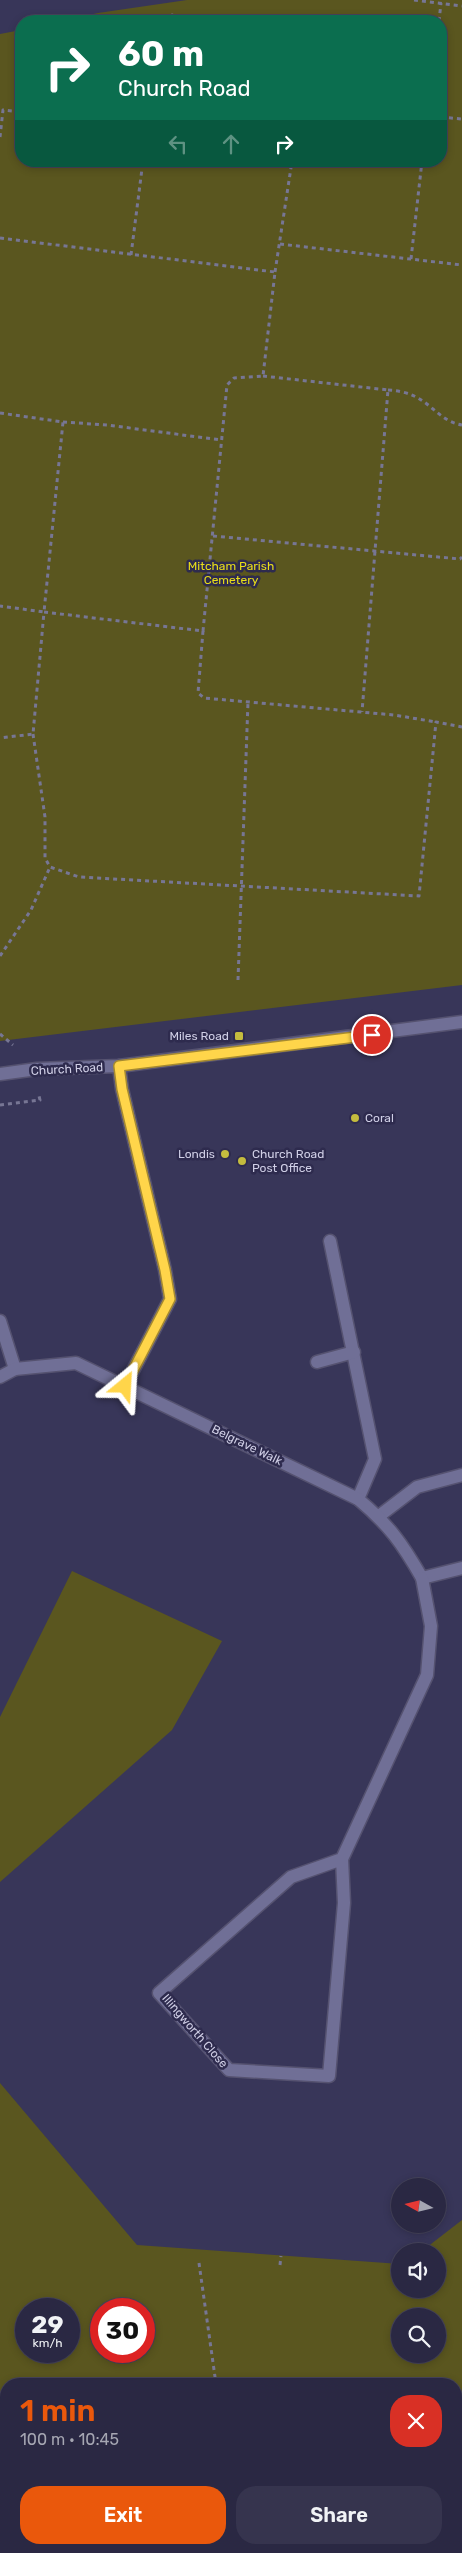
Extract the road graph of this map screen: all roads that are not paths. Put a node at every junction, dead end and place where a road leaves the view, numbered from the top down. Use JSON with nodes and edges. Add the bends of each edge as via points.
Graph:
{"nodes":[{"id":1,"x":462,"y":1022,"type":"edge"},
{"id":2,"x":119,"y":1066,"type":"junction"},
{"id":3,"x":0,"y":1074,"type":"edge"},
{"id":4,"x":330,"y":1241,"type":"dead end"},
{"id":5,"x":0,"y":1321,"type":"edge"},
{"id":6,"x":354,"y":1352,"type":"junction"},
{"id":7,"x":317,"y":1362,"type":"dead end"},
{"id":8,"x":15,"y":1369,"type":"junction"},
{"id":9,"x":0,"y":1377,"type":"edge"},
{"id":10,"x":125,"y":1386,"type":"junction"},
{"id":11,"x":462,"y":1475,"type":"edge"},
{"id":12,"x":358,"y":1499,"type":"junction"},
{"id":13,"x":379,"y":1516,"type":"junction"},
{"id":14,"x":462,"y":1568,"type":"edge"},
{"id":15,"x":422,"y":1578,"type":"junction"},
{"id":16,"x":342,"y":1859,"type":"junction"}],
"edges":[{"from":1,"to":2,"type":"street","name":"Church Road"},
{"from":2,"to":3,"type":"street","name":"Church Road","via":[[37,1069]]},
{"from":2,"to":10,"type":"street","via":[[170,1299]]},
{"from":4,"to":6,"type":"street"},
{"from":5,"to":8,"type":"street"},
{"from":6,"to":7,"type":"street"},
{"from":6,"to":12,"type":"street","via":[[375,1459]]},
{"from":8,"to":9,"type":"street","name":"Belgrave Walk"},
{"from":8,"to":10,"type":"street","name":"Belgrave Walk","via":[[76,1363]]},
{"from":10,"to":12,"type":"street","name":"Belgrave Walk"},
{"from":11,"to":13,"type":"street","via":[[417,1488]]},
{"from":12,"to":13,"type":"street","name":"Belgrave Walk"},
{"from":13,"to":15,"type":"street","name":"Belgrave Walk","via":[[402,1543]]},
{"from":14,"to":15,"type":"street"},
{"from":15,"to":16,"type":"street","name":"Illingworth Close","via":[[431,1626],[427,1675]]},
{"from":16,"to":16,"type":"street","name":"Illingworth Close","via":[[344,1903],[329,2076],[229,2070],[159,1993],[291,1877]]}]}
